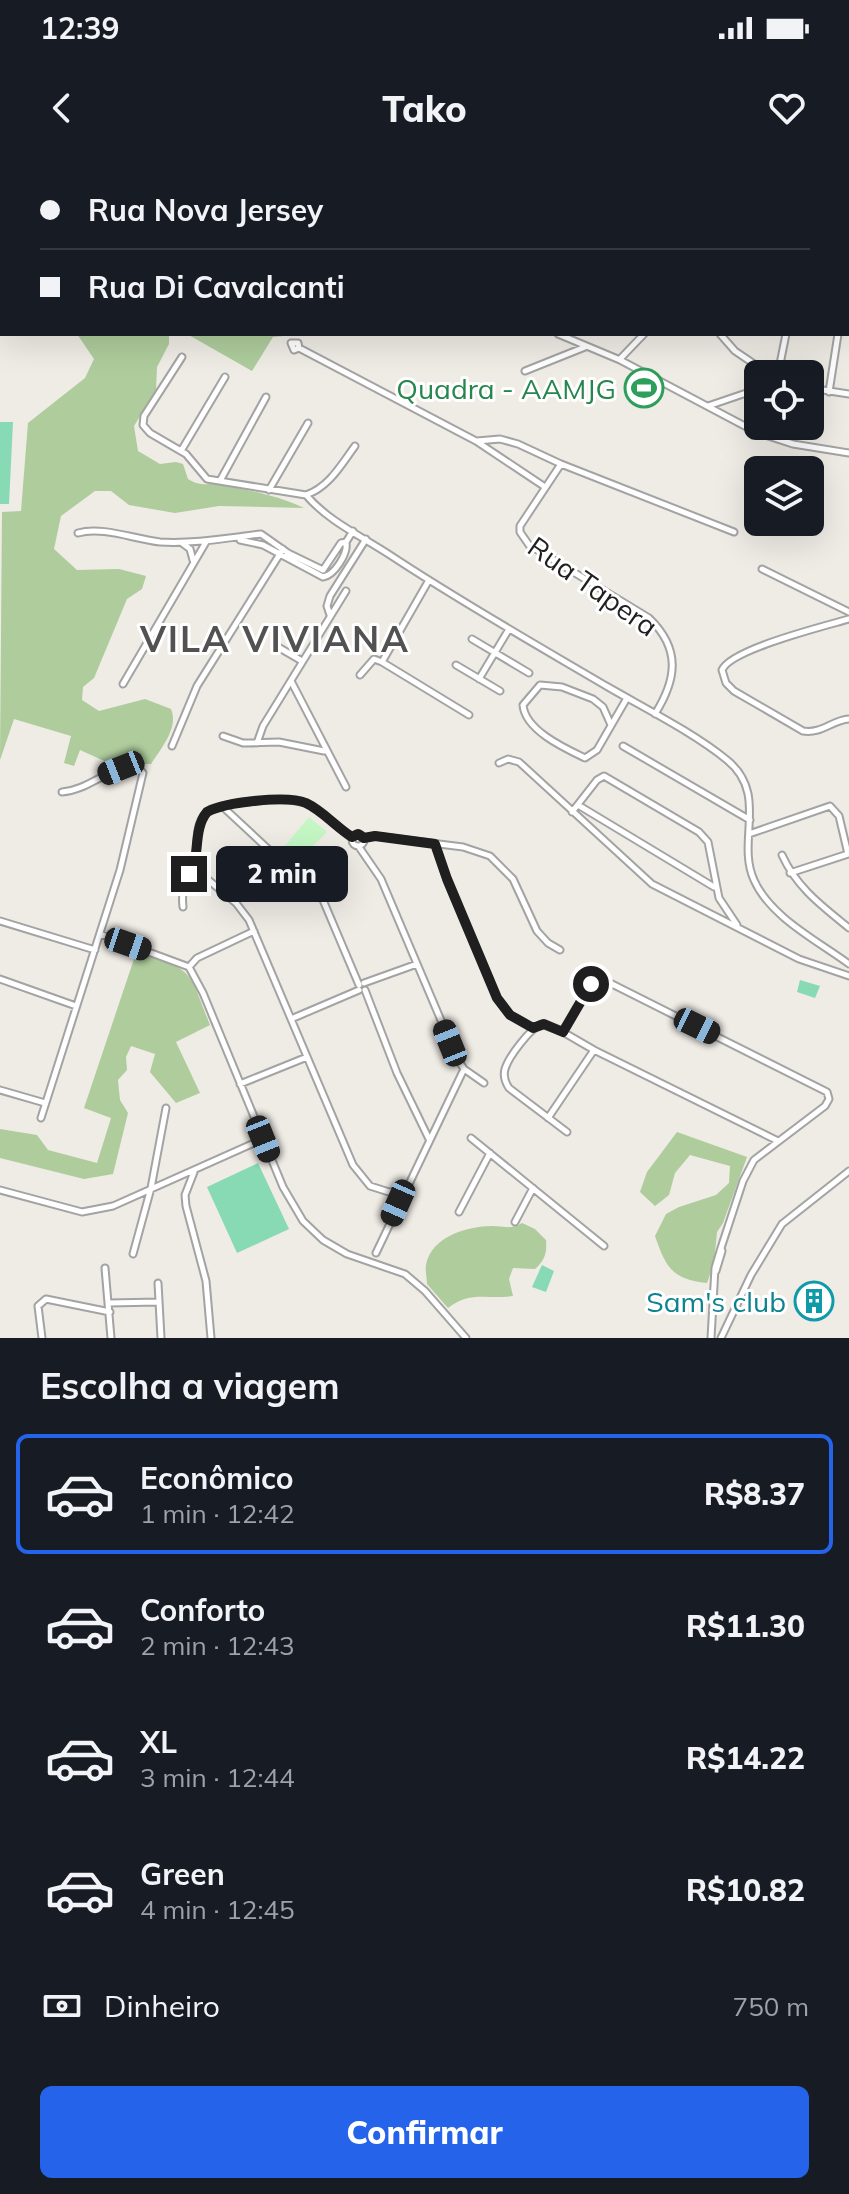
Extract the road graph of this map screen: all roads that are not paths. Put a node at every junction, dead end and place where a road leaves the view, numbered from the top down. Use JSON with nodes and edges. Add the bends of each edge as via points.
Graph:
{"nodes":[{"id":1,"x":562,"y":336,"type":"edge"},
{"id":2,"x":642,"y":336,"type":"edge"},
{"id":3,"x":722,"y":336,"type":"edge"},
{"id":4,"x":786,"y":336,"type":"edge"},
{"id":5,"x":838,"y":336,"type":"edge"},
{"id":6,"x":586,"y":347,"type":"junction"},
{"id":7,"x":299,"y":348,"type":"dead end"},
{"id":8,"x":182,"y":357,"type":"dead end"},
{"id":9,"x":620,"y":360,"type":"junction"},
{"id":10,"x":748,"y":360,"type":"edge"},
{"id":11,"x":781,"y":360,"type":"edge"},
{"id":12,"x":525,"y":371,"type":"dead end"},
{"id":13,"x":225,"y":377,"type":"dead end"},
{"id":14,"x":824,"y":391,"type":"edge"},
{"id":15,"x":829,"y":392,"type":"junction"},
{"id":16,"x":744,"y":394,"type":"edge"},
{"id":17,"x":849,"y":394,"type":"edge"},
{"id":18,"x":266,"y":397,"type":"dead end"},
{"id":19,"x":707,"y":407,"type":"junction"},
{"id":20,"x":308,"y":423,"type":"dead end"},
{"id":21,"x":476,"y":441,"type":"junction"},
{"id":22,"x":355,"y":446,"type":"dead end"},
{"id":23,"x":181,"y":451,"type":"junction"},
{"id":24,"x":849,"y":453,"type":"edge"},
{"id":25,"x":561,"y":464,"type":"junction"},
{"id":26,"x":221,"y":479,"type":"junction"},
{"id":27,"x":545,"y":487,"type":"junction"},
{"id":28,"x":269,"y":490,"type":"junction"},
{"id":29,"x":306,"y":495,"type":"junction"},
{"id":30,"x":353,"y":531,"type":"junction"},
{"id":31,"x":734,"y":532,"type":"dead end"},
{"id":32,"x":78,"y":533,"type":"dead end"},
{"id":33,"x":261,"y":534,"type":"junction"},
{"id":34,"x":235,"y":539,"type":"junction"},
{"id":35,"x":366,"y":539,"type":"junction"},
{"id":36,"x":181,"y":542,"type":"junction"},
{"id":37,"x":206,"y":542,"type":"junction"},
{"id":38,"x":254,"y":542,"type":"junction"},
{"id":39,"x":346,"y":542,"type":"junction"},
{"id":40,"x":277,"y":544,"type":"junction"},
{"id":41,"x":338,"y":547,"type":"junction"},
{"id":42,"x":271,"y":551,"type":"junction"},
{"id":43,"x":282,"y":552,"type":"junction"},
{"id":44,"x":345,"y":552,"type":"junction"},
{"id":45,"x":194,"y":561,"type":"junction"},
{"id":46,"x":270,"y":568,"type":"junction"},
{"id":47,"x":762,"y":569,"type":"dead end"},
{"id":48,"x":429,"y":580,"type":"junction"},
{"id":49,"x":346,"y":591,"type":"dead end"},
{"id":50,"x":849,"y":612,"type":"edge"},
{"id":51,"x":330,"y":615,"type":"junction"},
{"id":52,"x":849,"y":619,"type":"edge"},
{"id":53,"x":509,"y":629,"type":"junction"},
{"id":54,"x":472,"y":639,"type":"dead end"},
{"id":55,"x":278,"y":647,"type":"dead end"},
{"id":56,"x":495,"y":653,"type":"junction"},
{"id":57,"x":302,"y":661,"type":"junction"},
{"id":58,"x":382,"y":662,"type":"junction"},
{"id":59,"x":456,"y":665,"type":"dead end"},
{"id":60,"x":529,"y":673,"type":"dead end"},
{"id":61,"x":360,"y":675,"type":"dead end"},
{"id":62,"x":479,"y":679,"type":"junction"},
{"id":63,"x":290,"y":680,"type":"junction"},
{"id":64,"x":123,"y":684,"type":"dead end"},
{"id":65,"x":500,"y":691,"type":"dead end"},
{"id":66,"x":627,"y":698,"type":"junction"},
{"id":67,"x":655,"y":714,"type":"junction"},
{"id":68,"x":469,"y":715,"type":"dead end"},
{"id":69,"x":849,"y":719,"type":"edge"},
{"id":70,"x":611,"y":725,"type":"junction"},
{"id":71,"x":223,"y":736,"type":"dead end"},
{"id":72,"x":257,"y":743,"type":"junction"},
{"id":73,"x":172,"y":746,"type":"dead end"},
{"id":74,"x":623,"y":746,"type":"dead end"},
{"id":75,"x":325,"y":751,"type":"junction"},
{"id":76,"x":499,"y":763,"type":"dead end"},
{"id":77,"x":346,"y":787,"type":"dead end"},
{"id":78,"x":62,"y":792,"type":"dead end"},
{"id":79,"x":578,"y":805,"type":"junction"},
{"id":80,"x":223,"y":806,"type":"junction"},
{"id":81,"x":572,"y":812,"type":"junction"},
{"id":82,"x":751,"y":820,"type":"junction"},
{"id":83,"x":749,"y":834,"type":"junction"},
{"id":84,"x":847,"y":836,"type":"edge"},
{"id":85,"x":352,"y":837,"type":"junction"},
{"id":86,"x":364,"y":838,"type":"junction"},
{"id":87,"x":435,"y":844,"type":"junction"},
{"id":88,"x":359,"y":847,"type":"junction"},
{"id":89,"x":848,"y":854,"type":"edge"},
{"id":90,"x":782,"y":855,"type":"dead end"},
{"id":91,"x":194,"y":868,"type":"junction"},
{"id":92,"x":790,"y":873,"type":"junction"},
{"id":93,"x":715,"y":888,"type":"junction"},
{"id":94,"x":183,"y":907,"type":"dead end"},
{"id":95,"x":0,"y":921,"type":"edge"},
{"id":96,"x":849,"y":928,"type":"edge"},
{"id":97,"x":740,"y":929,"type":"junction"},
{"id":98,"x":254,"y":931,"type":"junction"},
{"id":99,"x":100,"y":934,"type":"junction"},
{"id":100,"x":95,"y":950,"type":"junction"},
{"id":101,"x":560,"y":950,"type":"dead end"},
{"id":102,"x":417,"y":964,"type":"junction"},
{"id":103,"x":849,"y":964,"type":"edge"},
{"id":104,"x":189,"y":967,"type":"junction"},
{"id":105,"x":849,"y":976,"type":"edge"},
{"id":106,"x":0,"y":979,"type":"edge"},
{"id":107,"x":361,"y":986,"type":"junction"},
{"id":108,"x":76,"y":1006,"type":"junction"},
{"id":109,"x":291,"y":1019,"type":"junction"},
{"id":110,"x":533,"y":1028,"type":"junction"},
{"id":111,"x":563,"y":1032,"type":"junction"},
{"id":112,"x":594,"y":1050,"type":"junction"},
{"id":113,"x":307,"y":1057,"type":"junction"},
{"id":114,"x":464,"y":1069,"type":"junction"},
{"id":115,"x":484,"y":1083,"type":"dead end"},
{"id":116,"x":240,"y":1084,"type":"junction"},
{"id":117,"x":0,"y":1090,"type":"edge"},
{"id":118,"x":45,"y":1103,"type":"junction"},
{"id":119,"x":166,"y":1108,"type":"dead end"},
{"id":120,"x":41,"y":1118,"type":"dead end"},
{"id":121,"x":548,"y":1118,"type":"junction"},
{"id":122,"x":421,"y":1125,"type":"junction"},
{"id":123,"x":434,"y":1128,"type":"junction"},
{"id":124,"x":567,"y":1132,"type":"dead end"},
{"id":125,"x":471,"y":1138,"type":"dead end"},
{"id":126,"x":263,"y":1139,"type":"junction"},
{"id":127,"x":429,"y":1139,"type":"junction"},
{"id":128,"x":778,"y":1141,"type":"junction"},
{"id":129,"x":490,"y":1153,"type":"junction"},
{"id":130,"x":194,"y":1171,"type":"junction"},
{"id":131,"x":849,"y":1171,"type":"edge"},
{"id":132,"x":151,"y":1188,"type":"junction"},
{"id":133,"x":533,"y":1188,"type":"junction"},
{"id":134,"x":0,"y":1190,"type":"edge"},
{"id":135,"x":404,"y":1191,"type":"junction"},
{"id":136,"x":389,"y":1192,"type":"junction"},
{"id":137,"x":398,"y":1203,"type":"junction"},
{"id":138,"x":459,"y":1212,"type":"dead end"},
{"id":139,"x":515,"y":1222,"type":"dead end"},
{"id":140,"x":604,"y":1246,"type":"dead end"},
{"id":141,"x":376,"y":1253,"type":"dead end"},
{"id":142,"x":133,"y":1254,"type":"dead end"},
{"id":143,"x":105,"y":1268,"type":"dead end"},
{"id":144,"x":158,"y":1283,"type":"dead end"},
{"id":145,"x":159,"y":1302,"type":"junction"},
{"id":146,"x":109,"y":1303,"type":"junction"},
{"id":147,"x":110,"y":1312,"type":"junction"},
{"id":148,"x":42,"y":1338,"type":"edge"},
{"id":149,"x":111,"y":1338,"type":"edge"},
{"id":150,"x":161,"y":1338,"type":"edge"},
{"id":151,"x":211,"y":1338,"type":"edge"},
{"id":152,"x":466,"y":1338,"type":"edge"},
{"id":153,"x":711,"y":1338,"type":"edge"},
{"id":154,"x":721,"y":1338,"type":"edge"}],
"edges":[{"from":1,"to":6,"type":"street"},
{"from":2,"to":9,"type":"street"},
{"from":3,"to":10,"type":"street"},
{"from":4,"to":11,"type":"street"},
{"from":5,"to":15,"type":"street"},
{"from":6,"to":9,"type":"street"},
{"from":6,"to":12,"type":"street"},
{"from":7,"to":21,"type":"street"},
{"from":8,"to":23,"type":"street","via":[[142,421],[150,433]]},
{"from":9,"to":19,"type":"street"},
{"from":13,"to":23,"type":"street"},
{"from":14,"to":15,"type":"street"},
{"from":15,"to":17,"type":"street"},
{"from":16,"to":19,"type":"street"},
{"from":18,"to":26,"type":"street"},
{"from":19,"to":24,"type":"street","via":[[769,437]]},
{"from":20,"to":28,"type":"street"},
{"from":21,"to":25,"type":"street","via":[[509,441]]},
{"from":21,"to":27,"type":"street"},
{"from":22,"to":29,"type":"street","via":[[329,481]]},
{"from":23,"to":26,"type":"street","via":[[203,476]]},
{"from":25,"to":27,"type":"street","name":"Rua Tapera"},
{"from":25,"to":31,"type":"street"},
{"from":26,"to":28,"type":"street"},
{"from":27,"to":67,"type":"street","name":"Rua Tapera","via":[[520,526],[522,539],[661,630],[672,658],[672,677]]},
{"from":28,"to":29,"type":"street"},
{"from":29,"to":30,"type":"street"},
{"from":30,"to":35,"type":"street"},
{"from":30,"to":39,"type":"street"},
{"from":32,"to":36,"type":"street"},
{"from":33,"to":34,"type":"street"},
{"from":33,"to":38,"type":"street"},
{"from":33,"to":40,"type":"street"},
{"from":34,"to":37,"type":"street"},
{"from":34,"to":38,"type":"street"},
{"from":35,"to":48,"type":"street"},
{"from":35,"to":51,"type":"street","via":[[330,596]]},
{"from":36,"to":37,"type":"street"},
{"from":36,"to":45,"type":"street"},
{"from":37,"to":45,"type":"street"},
{"from":38,"to":42,"type":"street"},
{"from":39,"to":41,"type":"street"},
{"from":39,"to":44,"type":"street"},
{"from":40,"to":42,"type":"street"},
{"from":40,"to":43,"type":"street"},
{"from":41,"to":43,"type":"street","via":[[323,570]]},
{"from":41,"to":44,"type":"street"},
{"from":42,"to":43,"type":"street"},
{"from":42,"to":46,"type":"street"},
{"from":43,"to":44,"type":"street","via":[[323,577]]},
{"from":43,"to":46,"type":"street"},
{"from":45,"to":64,"type":"street"},
{"from":46,"to":73,"type":"street","via":[[197,686]]},
{"from":47,"to":50,"type":"street"},
{"from":48,"to":53,"type":"street"},
{"from":48,"to":58,"type":"street"},
{"from":49,"to":51,"type":"street"},
{"from":51,"to":57,"type":"street"},
{"from":52,"to":69,"type":"street","via":[[741,654],[722,670],[734,691],[803,731],[816,732]]},
{"from":53,"to":56,"type":"street"},
{"from":53,"to":66,"type":"street"},
{"from":54,"to":56,"type":"street"},
{"from":55,"to":57,"type":"street"},
{"from":56,"to":60,"type":"street"},
{"from":56,"to":62,"type":"street"},
{"from":57,"to":63,"type":"street"},
{"from":58,"to":61,"type":"street","via":[[374,659]]},
{"from":58,"to":68,"type":"street"},
{"from":59,"to":62,"type":"street"},
{"from":62,"to":65,"type":"street"},
{"from":63,"to":72,"type":"street"},
{"from":63,"to":75,"type":"street"},
{"from":66,"to":67,"type":"street"},
{"from":66,"to":70,"type":"street"},
{"from":67,"to":82,"type":"street","via":[[729,761],[746,788]]},
{"from":70,"to":70,"type":"street","via":[[598,702],[562,687],[540,685],[523,705],[535,728],[585,758],[597,750]]},
{"from":71,"to":72,"type":"street"},
{"from":72,"to":75,"type":"street"},
{"from":74,"to":82,"type":"street"},
{"from":75,"to":77,"type":"street"},
{"from":76,"to":81,"type":"street","via":[[519,762]]},
{"from":78,"to":99,"type":"street","via":[[80,789],[121,768],[134,766],[143,773]]},
{"from":79,"to":81,"type":"street"},
{"from":79,"to":93,"type":"street"},
{"from":79,"to":93,"type":"street","via":[[604,776],[627,788],[703,835]]},
{"from":80,"to":85,"type":"street","via":[[302,801]]},
{"from":80,"to":91,"type":"street","via":[[207,812],[200,822]]},
{"from":80,"to":107,"type":"street","via":[[328,906]]},
{"from":81,"to":97,"type":"street","via":[[652,884]]},
{"from":82,"to":83,"type":"street"},
{"from":83,"to":84,"type":"street","via":[[830,806]]},
{"from":83,"to":103,"type":"street","via":[[749,864],[757,887],[784,916]]},
{"from":84,"to":89,"type":"street"},
{"from":85,"to":86,"type":"street"},
{"from":85,"to":88,"type":"street"},
{"from":86,"to":87,"type":"street"},
{"from":86,"to":88,"type":"street"},
{"from":87,"to":101,"type":"street","via":[[476,849],[500,863],[537,931]]},
{"from":87,"to":110,"type":"street","via":[[497,998],[510,1015]]},
{"from":88,"to":102,"type":"street","via":[[381,879]]},
{"from":89,"to":92,"type":"street"},
{"from":90,"to":92,"type":"street"},
{"from":91,"to":94,"type":"street","via":[[185,881]]},
{"from":91,"to":98,"type":"street","via":[[236,903]]},
{"from":92,"to":96,"type":"street"},
{"from":93,"to":97,"type":"street"},
{"from":95,"to":100,"type":"street"},
{"from":97,"to":105,"type":"street","via":[[799,959]]},
{"from":98,"to":104,"type":"street"},
{"from":98,"to":109,"type":"street"},
{"from":99,"to":100,"type":"street"},
{"from":99,"to":104,"type":"street"},
{"from":100,"to":108,"type":"street"},
{"from":102,"to":107,"type":"street"},
{"from":102,"to":114,"type":"street"},
{"from":104,"to":116,"type":"street"},
{"from":106,"to":108,"type":"street"},
{"from":107,"to":109,"type":"street"},
{"from":107,"to":122,"type":"street"},
{"from":108,"to":118,"type":"street"},
{"from":109,"to":113,"type":"street"},
{"from":110,"to":111,"type":"street","via":[[544,1024]]},
{"from":110,"to":121,"type":"street","via":[[504,1076],[509,1088]]},
{"from":111,"to":112,"type":"street"},
{"from":111,"to":128,"type":"street","via":[[591,984],[604,980],[824,1089],[829,1099],[825,1106]]},
{"from":112,"to":121,"type":"street"},
{"from":112,"to":128,"type":"street"},
{"from":113,"to":116,"type":"street"},
{"from":113,"to":136,"type":"street","via":[[359,1175],[370,1186]]},
{"from":114,"to":115,"type":"street"},
{"from":114,"to":123,"type":"street"},
{"from":116,"to":126,"type":"street"},
{"from":117,"to":118,"type":"street"},
{"from":118,"to":120,"type":"street"},
{"from":119,"to":132,"type":"street"},
{"from":121,"to":124,"type":"street"},
{"from":122,"to":123,"type":"street"},
{"from":122,"to":127,"type":"street"},
{"from":123,"to":127,"type":"street"},
{"from":125,"to":129,"type":"street"},
{"from":126,"to":130,"type":"street"},
{"from":126,"to":152,"type":"street","via":[[283,1187],[310,1229],[347,1254],[405,1274]]},
{"from":127,"to":135,"type":"street"},
{"from":128,"to":153,"type":"street","via":[[750,1167],[721,1248]]},
{"from":129,"to":133,"type":"street"},
{"from":129,"to":138,"type":"street"},
{"from":130,"to":132,"type":"street"},
{"from":130,"to":151,"type":"street","via":[[186,1206],[205,1273]]},
{"from":131,"to":154,"type":"street","via":[[782,1224]]},
{"from":132,"to":134,"type":"street","via":[[90,1212]]},
{"from":132,"to":142,"type":"street"},
{"from":133,"to":139,"type":"street"},
{"from":133,"to":140,"type":"street"},
{"from":135,"to":136,"type":"street"},
{"from":135,"to":137,"type":"street"},
{"from":136,"to":137,"type":"street"},
{"from":137,"to":141,"type":"street"},
{"from":143,"to":146,"type":"street"},
{"from":144,"to":145,"type":"street"},
{"from":145,"to":146,"type":"street"},
{"from":145,"to":150,"type":"street"},
{"from":146,"to":147,"type":"street"},
{"from":147,"to":148,"type":"street","via":[[46,1299],[38,1306]]},
{"from":147,"to":149,"type":"street"}]}
